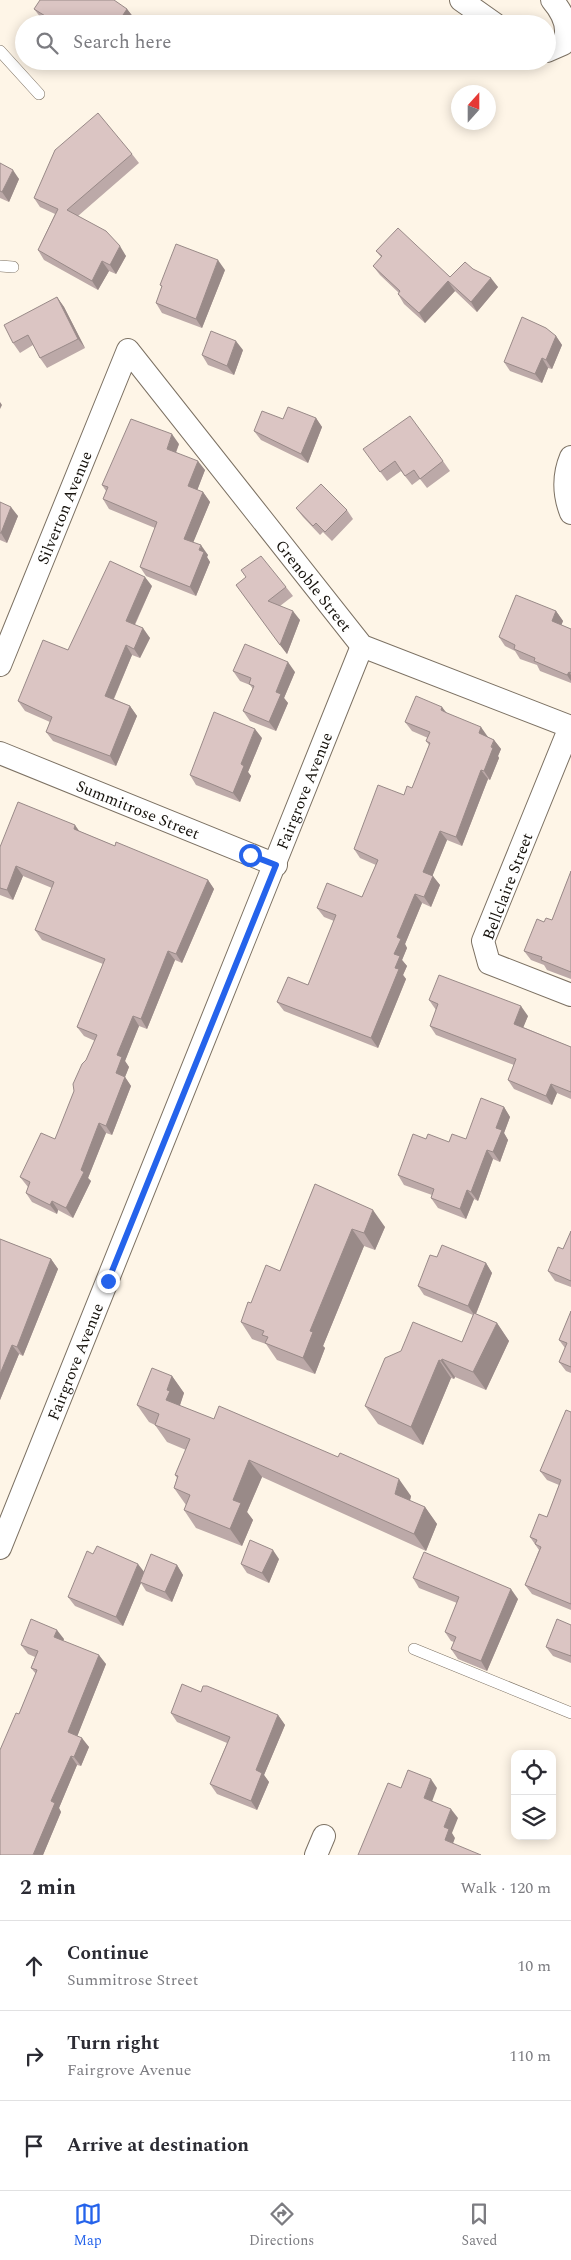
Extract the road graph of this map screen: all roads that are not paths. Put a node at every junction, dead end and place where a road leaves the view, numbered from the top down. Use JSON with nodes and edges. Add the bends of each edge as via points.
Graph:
{"nodes":[{"id":1,"x":461,"y":0,"type":"edge"},
{"id":2,"x":552,"y":0,"type":"edge"},
{"id":3,"x":482,"y":15,"type":"edge"},
{"id":4,"x":556,"y":47,"type":"edge"},
{"id":5,"x":0,"y":51,"type":"edge"},
{"id":6,"x":15,"y":68,"type":"edge"},
{"id":7,"x":17,"y":70,"type":"edge"},
{"id":8,"x":39,"y":94,"type":"dead end"},
{"id":9,"x":0,"y":266,"type":"edge"},
{"id":10,"x":13,"y":267,"type":"dead end"},
{"id":11,"x":128,"y":350,"type":"joint"},
{"id":12,"x":571,"y":458,"type":"edge"},
{"id":13,"x":571,"y":513,"type":"edge"},
{"id":14,"x":362,"y":646,"type":"junction"},
{"id":15,"x":0,"y":665,"type":"edge"},
{"id":16,"x":570,"y":727,"type":"edge"},
{"id":17,"x":0,"y":753,"type":"edge"},
{"id":18,"x":276,"y":865,"type":"junction"},
{"id":19,"x":571,"y":995,"type":"edge"},
{"id":20,"x":0,"y":1548,"type":"edge"},
{"id":21,"x":414,"y":1649,"type":"dead end"},
{"id":22,"x":571,"y":1713,"type":"edge"}],
"edges":[{"from":1,"to":3,"type":"street"},
{"from":2,"to":4,"type":"street","via":[[564,14],[568,29],[563,44]]},
{"from":5,"to":6,"type":"lane"},
{"from":7,"to":8,"type":"lane"},
{"from":9,"to":10,"type":"lane"},
{"from":11,"to":14,"type":"street","name":"Grenoble Street"},
{"from":11,"to":15,"type":"street","name":"Silverton Avenue"},
{"from":12,"to":13,"type":"street","via":[[565,480]]},
{"from":14,"to":16,"type":"street","name":"Grenoble Street"},
{"from":14,"to":18,"type":"street","name":"Fairgrove Avenue"},
{"from":16,"to":19,"type":"street","name":"Bellclaire Street","via":[[483,941],[489,963]]},
{"from":17,"to":18,"type":"street","name":"Summitrose Street"},
{"from":18,"to":20,"type":"street","name":"Fairgrove Avenue"},
{"from":21,"to":22,"type":"lane"}]}
